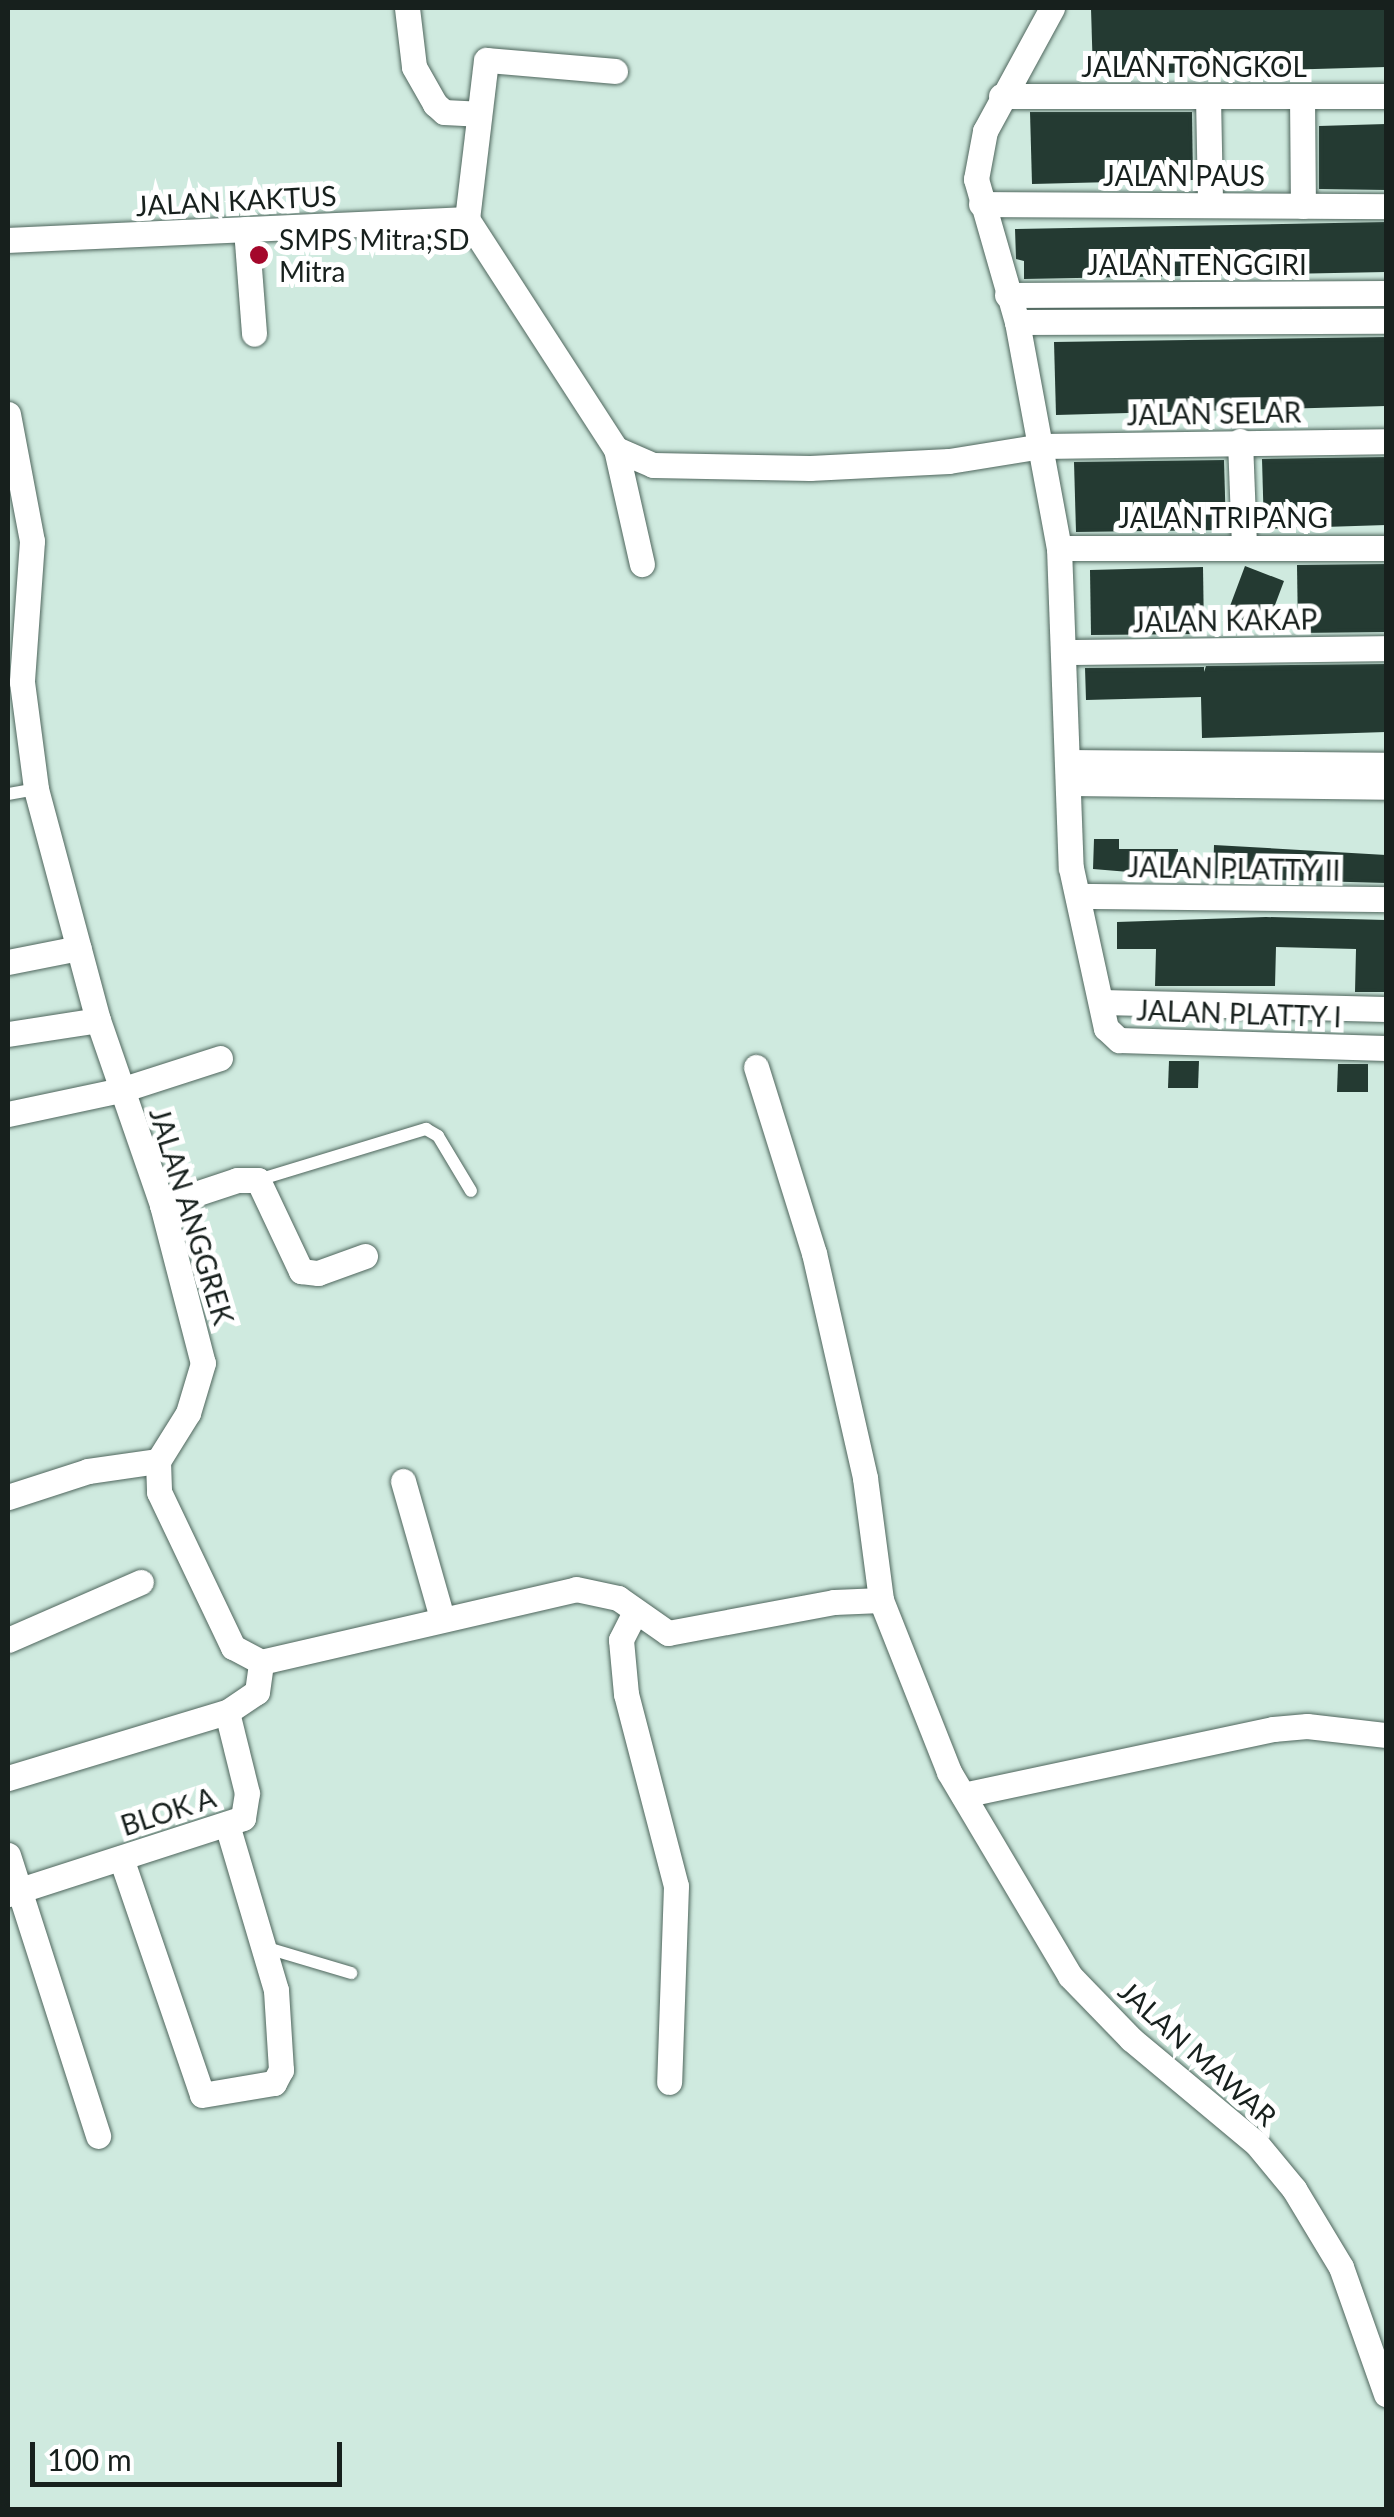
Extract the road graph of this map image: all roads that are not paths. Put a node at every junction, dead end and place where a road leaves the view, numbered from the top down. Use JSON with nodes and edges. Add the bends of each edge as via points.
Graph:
{"nodes":[{"id":1,"x":407,"y":8,"type":"edge"},
{"id":2,"x":1052,"y":8,"type":"edge"},
{"id":3,"x":616,"y":71,"type":"dead end"},
{"id":4,"x":1001,"y":96,"type":"junction"},
{"id":5,"x":1208,"y":96,"type":"junction"},
{"id":6,"x":1302,"y":96,"type":"junction"},
{"id":7,"x":1386,"y":96,"type":"edge"},
{"id":8,"x":478,"y":114,"type":"junction"},
{"id":9,"x":980,"y":204,"type":"junction"},
{"id":10,"x":1210,"y":205,"type":"junction"},
{"id":11,"x":1303,"y":206,"type":"junction"},
{"id":12,"x":1386,"y":206,"type":"edge"},
{"id":13,"x":467,"y":219,"type":"junction"},
{"id":14,"x":246,"y":229,"type":"junction"},
{"id":15,"x":8,"y":240,"type":"edge"},
{"id":16,"x":1386,"y":293,"type":"edge"},
{"id":17,"x":1008,"y":295,"type":"junction"},
{"id":18,"x":1386,"y":321,"type":"edge"},
{"id":19,"x":1017,"y":322,"type":"junction"},
{"id":20,"x":254,"y":334,"type":"dead end"},
{"id":21,"x":8,"y":414,"type":"edge"},
{"id":22,"x":1240,"y":441,"type":"junction"},
{"id":23,"x":1386,"y":441,"type":"edge"},
{"id":24,"x":1042,"y":446,"type":"junction"},
{"id":25,"x":616,"y":449,"type":"junction"},
{"id":26,"x":1244,"y":546,"type":"junction"},
{"id":27,"x":1059,"y":548,"type":"junction"},
{"id":28,"x":1386,"y":548,"type":"edge"},
{"id":29,"x":642,"y":564,"type":"dead end"},
{"id":30,"x":1386,"y":648,"type":"edge"},
{"id":31,"x":1065,"y":652,"type":"junction"},
{"id":32,"x":1386,"y":765,"type":"edge"},
{"id":33,"x":1068,"y":772,"type":"junction"},
{"id":34,"x":1386,"y":787,"type":"edge"},
{"id":35,"x":36,"y":789,"type":"junction"},
{"id":36,"x":8,"y":794,"type":"edge"},
{"id":37,"x":1082,"y":896,"type":"junction"},
{"id":38,"x":1386,"y":899,"type":"edge"},
{"id":39,"x":79,"y":948,"type":"junction"},
{"id":40,"x":8,"y":962,"type":"edge"},
{"id":41,"x":1102,"y":1002,"type":"junction"},
{"id":42,"x":1386,"y":1009,"type":"edge"},
{"id":43,"x":98,"y":1020,"type":"junction"},
{"id":44,"x":8,"y":1034,"type":"edge"},
{"id":45,"x":1386,"y":1048,"type":"edge"},
{"id":46,"x":220,"y":1058,"type":"dead end"},
{"id":47,"x":756,"y":1067,"type":"dead end"},
{"id":48,"x":121,"y":1090,"type":"junction"},
{"id":49,"x":8,"y":1114,"type":"edge"},
{"id":50,"x":258,"y":1180,"type":"junction"},
{"id":51,"x":471,"y":1191,"type":"dead end"},
{"id":52,"x":162,"y":1205,"type":"junction"},
{"id":53,"x":365,"y":1256,"type":"dead end"},
{"id":54,"x":158,"y":1461,"type":"junction"},
{"id":55,"x":402,"y":1481,"type":"dead end"},
{"id":56,"x":8,"y":1498,"type":"edge"},
{"id":57,"x":141,"y":1582,"type":"dead end"},
{"id":58,"x":881,"y":1600,"type":"junction"},
{"id":59,"x":635,"y":1612,"type":"junction"},
{"id":60,"x":442,"y":1618,"type":"junction"},
{"id":61,"x":8,"y":1640,"type":"edge"},
{"id":62,"x":260,"y":1662,"type":"junction"},
{"id":63,"x":227,"y":1712,"type":"junction"},
{"id":64,"x":1386,"y":1735,"type":"edge"},
{"id":65,"x":8,"y":1778,"type":"edge"},
{"id":66,"x":963,"y":1795,"type":"junction"},
{"id":67,"x":227,"y":1824,"type":"junction"},
{"id":68,"x":8,"y":1855,"type":"edge"},
{"id":69,"x":121,"y":1858,"type":"junction"},
{"id":70,"x":12,"y":1893,"type":"edge"},
{"id":71,"x":267,"y":1948,"type":"junction"},
{"id":72,"x":352,"y":1974,"type":"dead end"},
{"id":73,"x":669,"y":2082,"type":"dead end"},
{"id":74,"x":98,"y":2136,"type":"dead end"},
{"id":75,"x":1375,"y":2314,"type":"edge"},
{"id":76,"x":1386,"y":2394,"type":"edge"}],
"edges":[{"from":1,"to":8,"type":"street","via":[[414,67],[436,104],[444,112]]},
{"from":2,"to":4,"type":"street","name":"JALAN PLATTY I"},
{"from":3,"to":8,"type":"street","via":[[486,60]]},
{"from":4,"to":5,"type":"street","name":"JALAN TONGKOL"},
{"from":4,"to":9,"type":"street","name":"JALAN PLATTY I","via":[[977,158]]},
{"from":5,"to":6,"type":"street","name":"JALAN TONGKOL"},
{"from":5,"to":10,"type":"street"},
{"from":6,"to":7,"type":"street","name":"JALAN TONGKOL"},
{"from":6,"to":11,"type":"street"},
{"from":8,"to":13,"type":"street"},
{"from":9,"to":10,"type":"street","name":"JALAN PAUS"},
{"from":9,"to":17,"type":"street","name":"JALAN PLATTY I"},
{"from":10,"to":11,"type":"street","name":"JALAN PAUS"},
{"from":11,"to":12,"type":"street","name":"JALAN PAUS"},
{"from":13,"to":14,"type":"street","name":"JALAN KAKTUS"},
{"from":13,"to":25,"type":"street"},
{"from":14,"to":15,"type":"street","name":"JALAN KAKTUS"},
{"from":14,"to":20,"type":"street"},
{"from":16,"to":17,"type":"street","name":"JALAN TENGGIRI"},
{"from":17,"to":19,"type":"street","name":"JALAN PLATTY I"},
{"from":18,"to":19,"type":"street","name":"JALAN TENGGIRI"},
{"from":19,"to":24,"type":"street","name":"JALAN PLATTY I"},
{"from":21,"to":35,"type":"street","name":"JALAN ANGGREK","via":[[32,541],[22,682]]},
{"from":22,"to":23,"type":"street","name":"JALAN SELAR"},
{"from":22,"to":24,"type":"street","name":"JALAN SELAR"},
{"from":22,"to":26,"type":"street"},
{"from":24,"to":25,"type":"street","name":"JALAN SELAR","via":[[949,461],[810,468],[653,464]]},
{"from":24,"to":27,"type":"street","name":"JALAN PLATTY I"},
{"from":25,"to":29,"type":"street"},
{"from":26,"to":27,"type":"street","name":"JALAN TRIPANG"},
{"from":26,"to":28,"type":"street","name":"JALAN TRIPANG"},
{"from":27,"to":31,"type":"street","name":"JALAN PLATTY I"},
{"from":30,"to":31,"type":"street","name":"JALAN KAKAP"},
{"from":31,"to":33,"type":"street","name":"JALAN PLATTY I"},
{"from":32,"to":33,"type":"street"},
{"from":33,"to":34,"type":"street"},
{"from":33,"to":37,"type":"street","name":"JALAN PLATTY I","via":[[1071,868]]},
{"from":35,"to":36,"type":"lane"},
{"from":35,"to":39,"type":"street","name":"JALAN ANGGREK"},
{"from":37,"to":38,"type":"street","name":"JALAN PLATTY II"},
{"from":37,"to":41,"type":"street","name":"JALAN PLATTY I"},
{"from":39,"to":40,"type":"street"},
{"from":39,"to":43,"type":"street","name":"JALAN ANGGREK"},
{"from":41,"to":42,"type":"street"},
{"from":41,"to":45,"type":"street","name":"JALAN PLATTY I","via":[[1110,1038],[1120,1040]]},
{"from":43,"to":44,"type":"street"},
{"from":43,"to":48,"type":"street","name":"JALAN ANGGREK"},
{"from":46,"to":48,"type":"street"},
{"from":47,"to":58,"type":"street","name":"JALAN MAWAR","via":[[814,1254],[866,1478]]},
{"from":48,"to":49,"type":"street"},
{"from":48,"to":52,"type":"street","name":"JALAN ANGGREK"},
{"from":50,"to":51,"type":"lane","via":[[426,1128],[438,1136]]},
{"from":50,"to":52,"type":"street","via":[[237,1180]]},
{"from":50,"to":53,"type":"street","via":[[301,1271],[318,1273]]},
{"from":52,"to":54,"type":"street","name":"JALAN ANGGREK","via":[[202,1363],[188,1414]]},
{"from":54,"to":56,"type":"street","via":[[88,1471]]},
{"from":54,"to":62,"type":"street","via":[[165,1513],[233,1647]]},
{"from":55,"to":60,"type":"street"},
{"from":57,"to":61,"type":"street"},
{"from":58,"to":59,"type":"street","via":[[809,1606],[694,1632],[668,1632]]},
{"from":58,"to":66,"type":"street","name":"JALAN MAWAR"},
{"from":59,"to":60,"type":"street","via":[[592,1588]]},
{"from":59,"to":73,"type":"street","via":[[621,1640],[626,1694],[676,1886]]},
{"from":60,"to":62,"type":"street"},
{"from":62,"to":63,"type":"street","via":[[257,1692]]},
{"from":63,"to":65,"type":"street"},
{"from":63,"to":67,"type":"street","name":"BLOK A","via":[[248,1793],[243,1818]]},
{"from":64,"to":66,"type":"street","via":[[1273,1729]]},
{"from":66,"to":75,"type":"street","name":"JALAN MAWAR","via":[[1070,1976],[1131,2039],[1256,2143]]},
{"from":67,"to":69,"type":"street","name":"BLOK A"},
{"from":67,"to":71,"type":"street"},
{"from":68,"to":70,"type":"street"},
{"from":69,"to":70,"type":"street","name":"BLOK A"},
{"from":69,"to":71,"type":"street","via":[[202,2094],[274,2083],[281,2070]]},
{"from":70,"to":74,"type":"street"},
{"from":71,"to":72,"type":"lane"},
{"from":75,"to":76,"type":"street","name":"JALAN MAWAR"}]}
